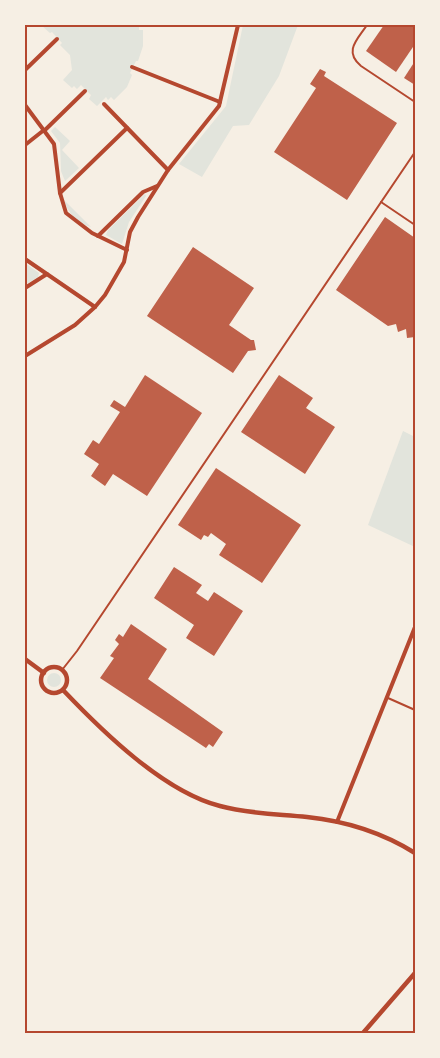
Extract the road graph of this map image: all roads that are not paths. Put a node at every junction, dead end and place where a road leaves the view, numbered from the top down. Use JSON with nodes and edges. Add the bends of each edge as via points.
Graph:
{"nodes":[{"id":1,"x":238,"y":25,"type":"edge"},
{"id":2,"x":367,"y":25,"type":"edge"},
{"id":3,"x":57,"y":39,"type":"dead end"},
{"id":4,"x":132,"y":67,"type":"dead end"},
{"id":5,"x":25,"y":70,"type":"edge"},
{"id":6,"x":85,"y":92,"type":"dead end"},
{"id":7,"x":220,"y":102,"type":"junction"},
{"id":8,"x":415,"y":102,"type":"edge"},
{"id":9,"x":25,"y":104,"type":"edge"},
{"id":10,"x":104,"y":104,"type":"dead end"},
{"id":11,"x":127,"y":128,"type":"junction"},
{"id":12,"x":44,"y":130,"type":"junction"},
{"id":13,"x":25,"y":145,"type":"edge"},
{"id":14,"x":415,"y":152,"type":"edge"},
{"id":15,"x":168,"y":170,"type":"junction"},
{"id":16,"x":157,"y":186,"type":"junction"},
{"id":17,"x":60,"y":192,"type":"junction"},
{"id":18,"x":381,"y":202,"type":"junction"},
{"id":19,"x":415,"y":225,"type":"edge"},
{"id":20,"x":98,"y":236,"type":"junction"},
{"id":21,"x":127,"y":250,"type":"junction"},
{"id":22,"x":25,"y":259,"type":"edge"},
{"id":23,"x":47,"y":274,"type":"junction"},
{"id":24,"x":25,"y":288,"type":"edge"},
{"id":25,"x":95,"y":307,"type":"junction"},
{"id":26,"x":25,"y":356,"type":"edge"},
{"id":27,"x":415,"y":627,"type":"edge"},
{"id":28,"x":25,"y":659,"type":"edge"},
{"id":29,"x":62,"y":670,"type":"junction"},
{"id":30,"x":44,"y":673,"type":"junction"},
{"id":31,"x":63,"y":690,"type":"junction"},
{"id":32,"x":386,"y":697,"type":"junction"},
{"id":33,"x":415,"y":710,"type":"edge"},
{"id":34,"x":337,"y":822,"type":"junction"},
{"id":35,"x":415,"y":853,"type":"edge"},
{"id":36,"x":415,"y":974,"type":"edge"},
{"id":37,"x":363,"y":1033,"type":"edge"}],
"edges":[{"from":1,"to":7,"type":"street"},
{"from":2,"to":8,"type":"lane","via":[[353,46],[354,58]]},
{"from":3,"to":5,"type":"street"},
{"from":4,"to":7,"type":"street"},
{"from":6,"to":12,"type":"street"},
{"from":7,"to":15,"type":"street"},
{"from":9,"to":12,"type":"street"},
{"from":10,"to":11,"type":"street"},
{"from":11,"to":15,"type":"street"},
{"from":11,"to":17,"type":"street"},
{"from":12,"to":13,"type":"street"},
{"from":12,"to":17,"type":"street","via":[[55,147]]},
{"from":14,"to":18,"type":"lane"},
{"from":15,"to":16,"type":"street"},
{"from":16,"to":20,"type":"street","via":[[146,190]]},
{"from":16,"to":21,"type":"street","via":[[131,230]]},
{"from":17,"to":20,"type":"street","via":[[68,216]]},
{"from":18,"to":19,"type":"lane"},
{"from":18,"to":29,"type":"lane"},
{"from":20,"to":21,"type":"street"},
{"from":21,"to":25,"type":"street","via":[[122,266]]},
{"from":22,"to":23,"type":"street"},
{"from":23,"to":24,"type":"street"},
{"from":23,"to":25,"type":"street"},
{"from":25,"to":26,"type":"street","via":[[75,325]]},
{"from":27,"to":32,"type":"street"},
{"from":28,"to":30,"type":"street"},
{"from":29,"to":30,"type":"street","via":[[54,667]]},
{"from":29,"to":31,"type":"street","via":[[67,681]]},
{"from":30,"to":31,"type":"street","via":[[42,682],[46,689],[53,693]]},
{"from":31,"to":34,"type":"street","via":[[89,718],[135,757],[169,782],[203,801],[236,810]]},
{"from":32,"to":33,"type":"lane"},
{"from":32,"to":34,"type":"street"},
{"from":34,"to":35,"type":"street","via":[[386,838]]},
{"from":36,"to":37,"type":"street"}]}
